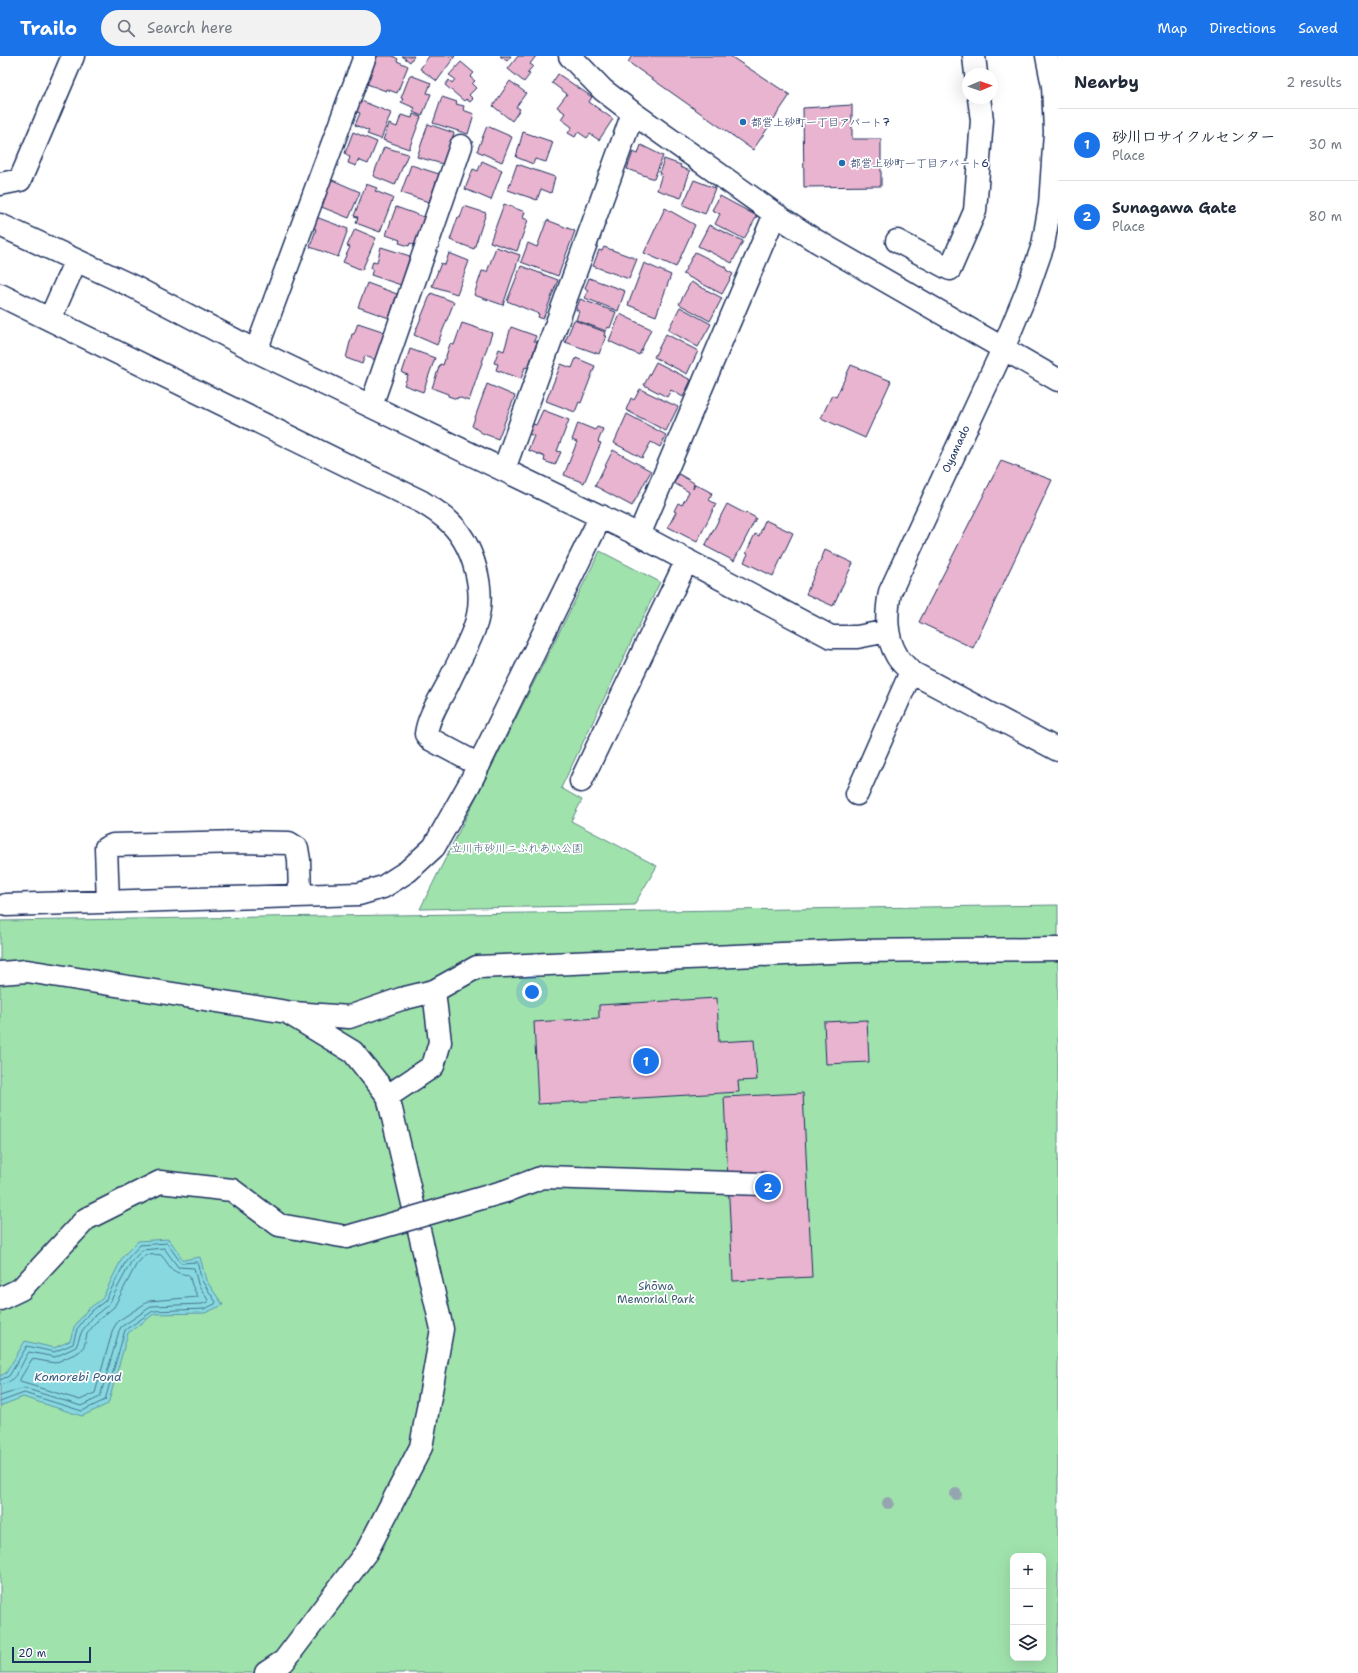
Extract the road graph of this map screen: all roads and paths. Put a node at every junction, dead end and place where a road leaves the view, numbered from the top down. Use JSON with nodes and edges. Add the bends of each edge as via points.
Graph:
{"nodes":[{"id":1,"x":73,"y":56,"type":"edge"},
{"id":2,"x":366,"y":56,"type":"edge"},
{"id":3,"x":570,"y":56,"type":"edge"},
{"id":4,"x":974,"y":56,"type":"edge"},
{"id":5,"x":1047,"y":56,"type":"edge"},
{"id":6,"x":975,"y":68,"type":"edge"},
{"id":7,"x":980,"y":104,"type":"edge"},
{"id":8,"x":633,"y":113,"type":"junction"},
{"id":9,"x":460,"y":146,"type":"dead end"},
{"id":10,"x":0,"y":184,"type":"edge"},
{"id":11,"x":775,"y":214,"type":"junction"},
{"id":12,"x":0,"y":225,"type":"edge"},
{"id":13,"x":897,"y":241,"type":"dead end"},
{"id":14,"x":76,"y":260,"type":"junction"},
{"id":15,"x":0,"y":295,"type":"edge"},
{"id":16,"x":50,"y":319,"type":"junction"},
{"id":17,"x":1003,"y":348,"type":"junction"},
{"id":18,"x":256,"y":351,"type":"junction"},
{"id":19,"x":1058,"y":380,"type":"edge"},
{"id":20,"x":371,"y":406,"type":"junction"},
{"id":21,"x":504,"y":469,"type":"junction"},
{"id":22,"x":601,"y":516,"type":"junction"},
{"id":23,"x":639,"y":535,"type":"junction"},
{"id":24,"x":687,"y":560,"type":"junction"},
{"id":25,"x":888,"y":631,"type":"junction"},
{"id":26,"x":911,"y":672,"type":"junction"},
{"id":27,"x":1058,"y":750,"type":"edge"},
{"id":28,"x":479,"y":765,"type":"junction"},
{"id":29,"x":581,"y":781,"type":"dead end"},
{"id":30,"x":857,"y":794,"type":"dead end"},
{"id":31,"x":300,"y":896,"type":"junction"},
{"id":32,"x":108,"y":902,"type":"junction"},
{"id":33,"x":6,"y":905,"type":"dead end"},
{"id":34,"x":1058,"y":949,"type":"edge"},
{"id":35,"x":0,"y":973,"type":"edge"},
{"id":36,"x":434,"y":991,"type":"junction"},
{"id":37,"x":287,"y":1012,"type":"junction"},
{"id":38,"x":388,"y":1096,"type":"junction"},
{"id":39,"x":763,"y":1184,"type":"dead end"},
{"id":40,"x":0,"y":1299,"type":"edge"},
{"id":41,"x":266,"y":1673,"type":"edge"}],
"edges":[{"from":1,"to":10,"type":"street","via":[[20,180]]},
{"from":2,"to":18,"type":"street"},
{"from":3,"to":8,"type":"street","via":[[603,90]]},
{"from":4,"to":6,"type":"street"},
{"from":5,"to":17,"type":"street","name":"Oyamado","via":[[1055,132],[1050,206],[1043,245]]},
{"from":7,"to":13,"type":"street","via":[[982,120],[975,211],[950,269]]},
{"from":8,"to":11,"type":"street"},
{"from":8,"to":21,"type":"street"},
{"from":9,"to":20,"type":"street"},
{"from":11,"to":17,"type":"street","via":[[813,239]]},
{"from":11,"to":23,"type":"street"},
{"from":12,"to":14,"type":"street"},
{"from":14,"to":16,"type":"street"},
{"from":14,"to":18,"type":"street","via":[[134,287]]},
{"from":15,"to":16,"type":"street"},
{"from":16,"to":28,"type":"street","via":[[422,502],[445,518],[461,535],[476,567],[479,578],[479,602],[475,628],[436,706],[426,734],[430,739]]},
{"from":17,"to":19,"type":"street"},
{"from":17,"to":25,"type":"street","name":"Oyamado","via":[[890,592],[887,610]]},
{"from":18,"to":20,"type":"street"},
{"from":20,"to":21,"type":"street"},
{"from":21,"to":22,"type":"street"},
{"from":22,"to":23,"type":"street"},
{"from":22,"to":28,"type":"street"},
{"from":23,"to":24,"type":"street"},
{"from":24,"to":25,"type":"street","via":[[832,637],[858,638]]},
{"from":24,"to":29,"type":"street"},
{"from":25,"to":26,"type":"street","name":"Oyamado","via":[[897,656]]},
{"from":26,"to":27,"type":"street","name":"Oyamado"},
{"from":26,"to":30,"type":"street"},
{"from":28,"to":31,"type":"street","via":[[434,847],[408,871],[382,887],[358,894]]},
{"from":31,"to":32,"type":"street"},
{"from":31,"to":32,"type":"street","via":[[297,848],[290,843],[114,845],[106,848]]},
{"from":32,"to":33,"type":"street"},
{"from":34,"to":36,"type":"street","via":[[854,951],[477,967]]},
{"from":35,"to":37,"type":"street","via":[[27,971]]},
{"from":36,"to":37,"type":"street","via":[[400,999],[349,1017]]},
{"from":36,"to":38,"type":"street","via":[[440,1042],[433,1066]]},
{"from":37,"to":38,"type":"street","via":[[353,1052]]},
{"from":38,"to":41,"type":"street","via":[[442,1329],[420,1447],[366,1551],[284,1661]]},
{"from":39,"to":40,"type":"street","bridge":true,"via":[[543,1177],[506,1191],[347,1237],[280,1225],[232,1190],[160,1182],[86,1218],[21,1289]]}]}
